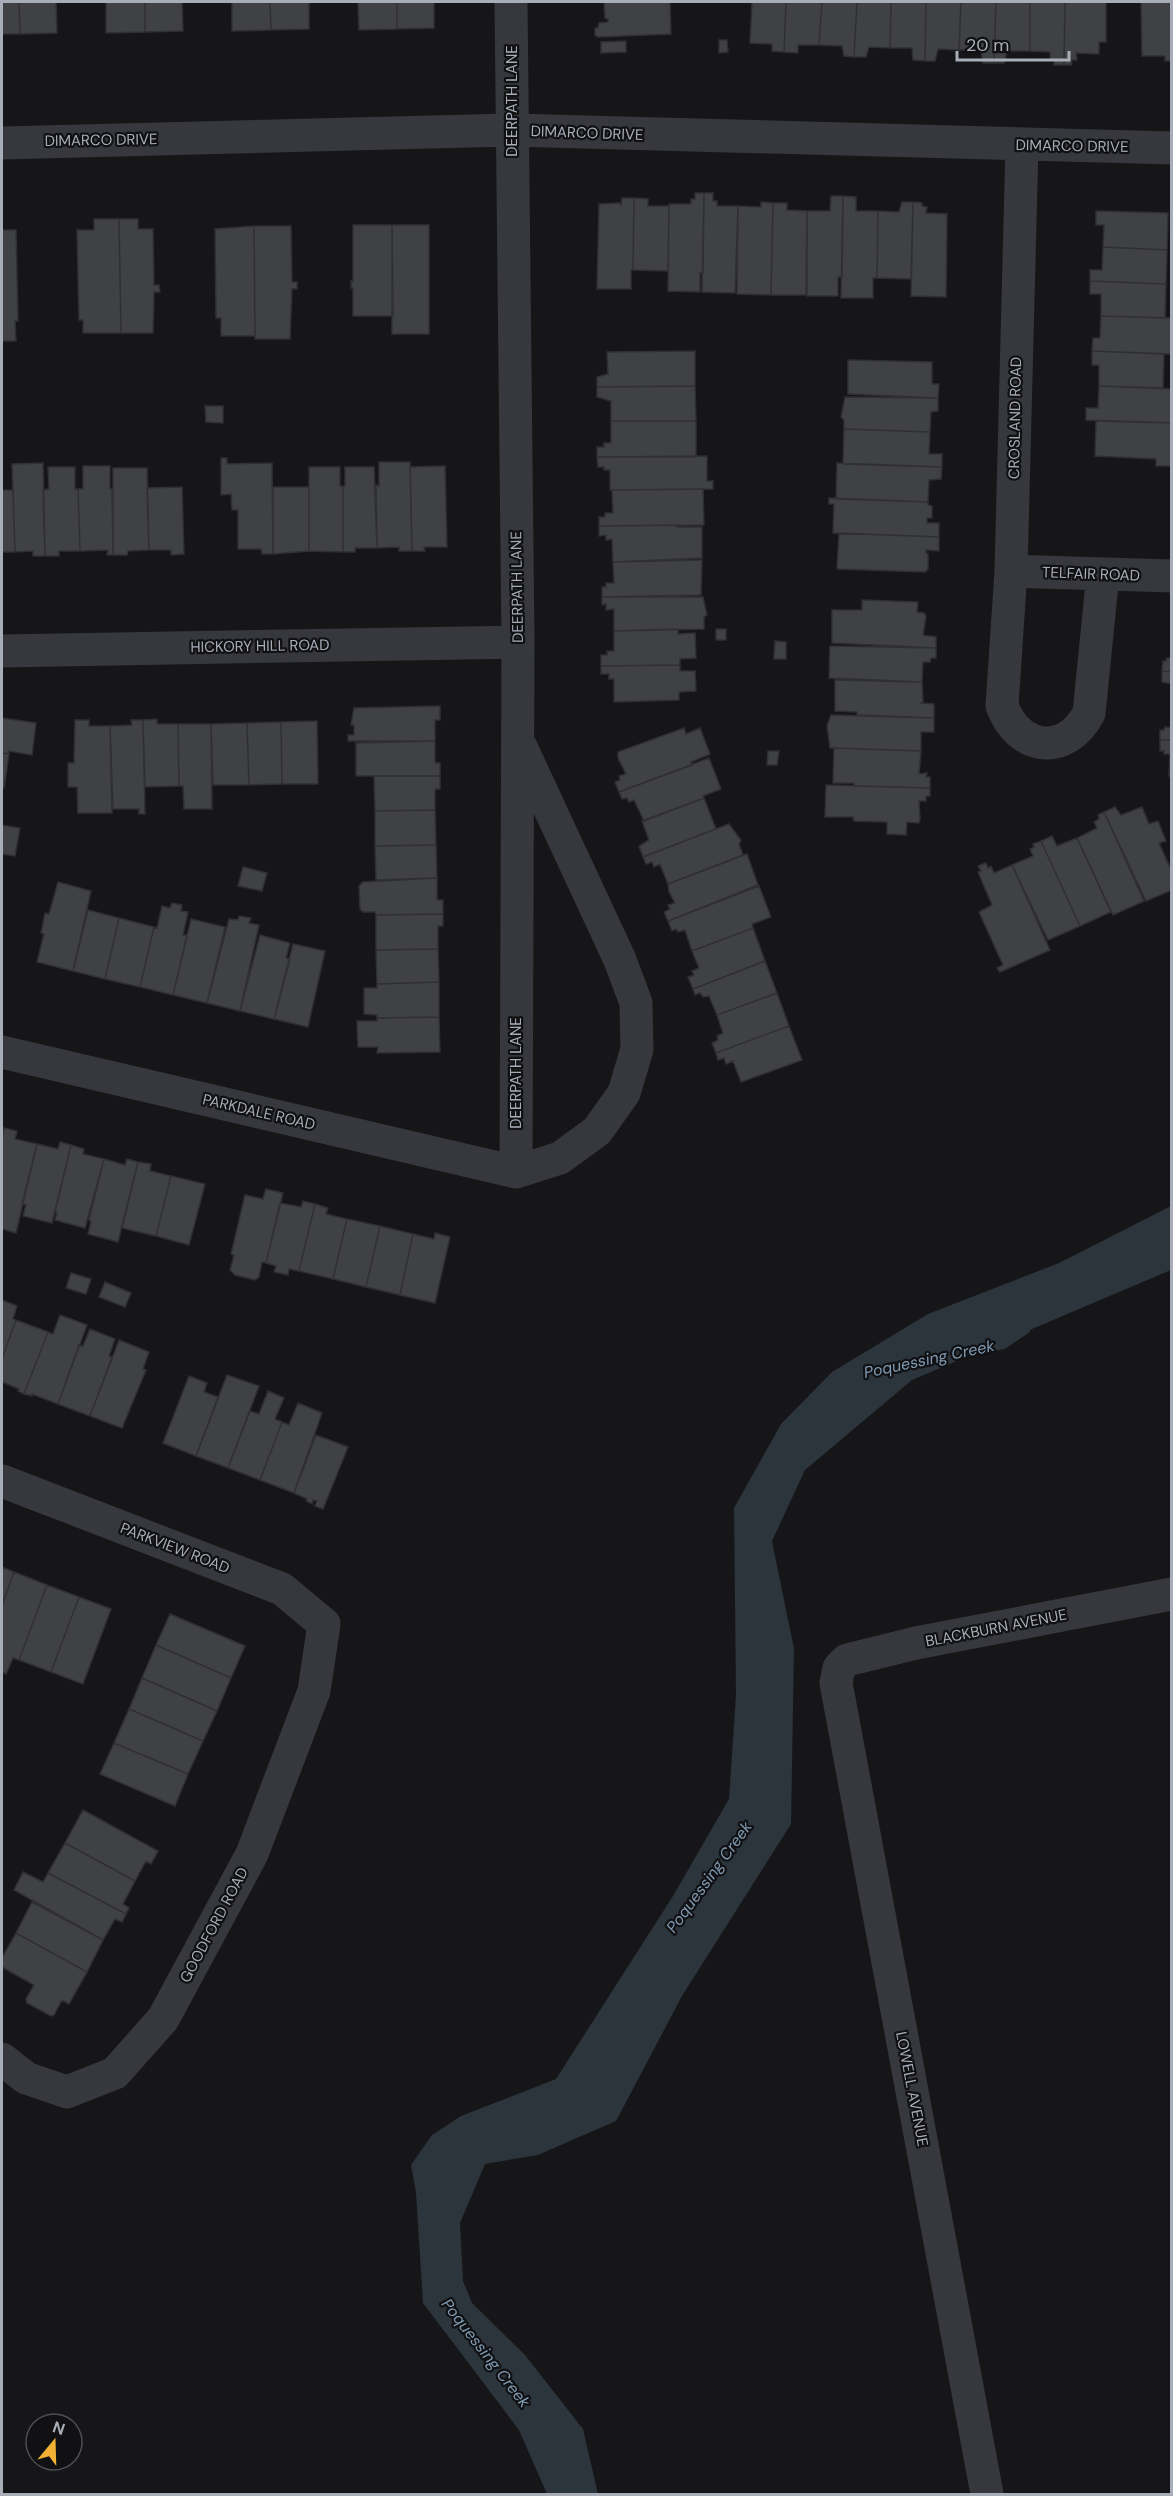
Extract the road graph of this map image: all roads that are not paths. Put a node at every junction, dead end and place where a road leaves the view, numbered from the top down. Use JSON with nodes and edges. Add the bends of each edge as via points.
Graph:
{"nodes":[{"id":1,"x":511,"y":2,"type":"edge"},
{"id":2,"x":512,"y":130,"type":"junction"},
{"id":3,"x":2,"y":143,"type":"edge"},
{"id":4,"x":1022,"y":145,"type":"junction"},
{"id":5,"x":1172,"y":148,"type":"edge"},
{"id":6,"x":1011,"y":571,"type":"junction"},
{"id":7,"x":1103,"y":574,"type":"junction"},
{"id":8,"x":1172,"y":576,"type":"edge"},
{"id":9,"x":518,"y":642,"type":"junction"},
{"id":10,"x":2,"y":651,"type":"edge"},
{"id":11,"x":517,"y":739,"type":"junction"},
{"id":12,"x":2,"y":1052,"type":"edge"},
{"id":13,"x":516,"y":1172,"type":"junction"},
{"id":14,"x":2,"y":1481,"type":"edge"},
{"id":15,"x":1172,"y":1594,"type":"edge"},
{"id":16,"x":321,"y":1641,"type":"joint"},
{"id":17,"x":836,"y":1683,"type":"joint"},
{"id":18,"x":2,"y":2059,"type":"edge"},
{"id":19,"x":987,"y":2494,"type":"edge"}],
"edges":[{"from":1,"to":2,"type":"street","name":"DEERPATH LANE"},
{"from":2,"to":3,"type":"street","name":"DIMARCO DRIVE"},
{"from":2,"to":4,"type":"street","name":"DIMARCO DRIVE"},
{"from":2,"to":9,"type":"street","name":"DEERPATH LANE"},
{"from":4,"to":5,"type":"street","name":"DIMARCO DRIVE"},
{"from":4,"to":6,"type":"street","name":"CROSLAND ROAD"},
{"from":6,"to":7,"type":"street","name":"TELFAIR ROAD"},
{"from":6,"to":7,"type":"street","name":"CROSLAND ROAD","via":[[1002,706],[1016,731],[1043,743],[1071,736],[1089,714]]},
{"from":7,"to":8,"type":"street","name":"TELFAIR ROAD"},
{"from":9,"to":10,"type":"street","name":"HICKORY HILL ROAD"},
{"from":9,"to":11,"type":"street","name":"DEERPATH LANE"},
{"from":11,"to":13,"type":"street","name":"DEERPATH LANE"},
{"from":11,"to":13,"type":"street","via":[[620,960],[636,1003],[637,1049],[624,1093],[597,1131],[560,1158]]},
{"from":12,"to":13,"type":"street","name":"PARKDALE ROAD"},
{"from":14,"to":16,"type":"street","name":"PARKVIEW ROAD","via":[[282,1588],[324,1624]]},
{"from":15,"to":17,"type":"street","name":"BLACKBURN AVENUE","via":[[847,1660],[839,1668]]},
{"from":16,"to":18,"type":"street","name":"GOODFORD ROAD","via":[[314,1691],[252,1854],[163,2019],[115,2073],[67,2092],[26,2078]]},
{"from":17,"to":19,"type":"street","name":"LOWELL AVENUE"}]}
